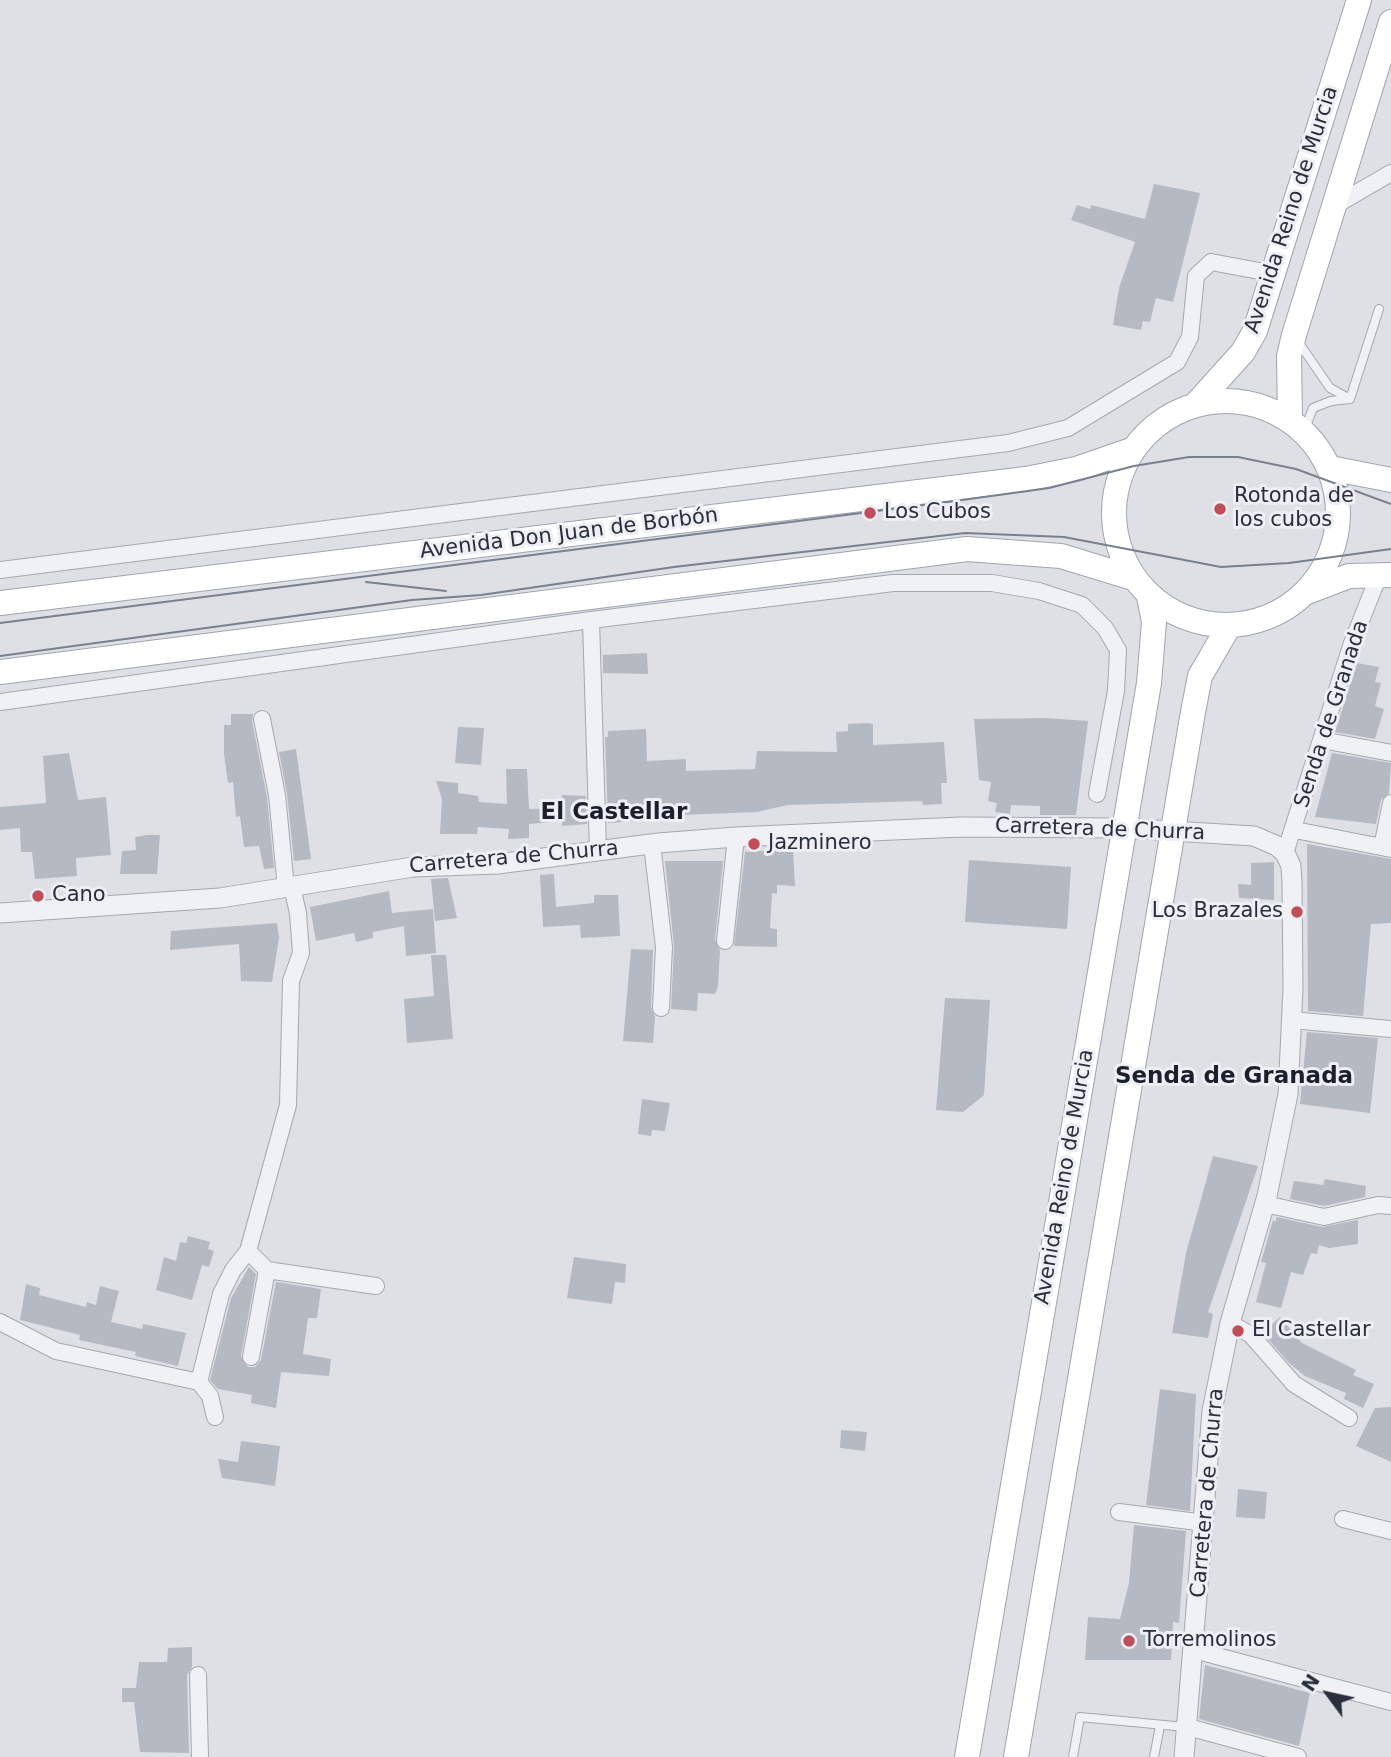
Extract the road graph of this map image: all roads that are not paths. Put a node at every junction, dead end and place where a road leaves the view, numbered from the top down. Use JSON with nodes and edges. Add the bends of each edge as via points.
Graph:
{"nodes":[{"id":1,"x":1359,"y":0,"type":"edge"},
{"id":2,"x":1391,"y":22,"type":"edge"},
{"id":3,"x":1391,"y":173,"type":"edge"},
{"id":4,"x":1334,"y":206,"type":"junction"},
{"id":5,"x":1275,"y":274,"type":"junction"},
{"id":6,"x":1379,"y":309,"type":"dead end"},
{"id":7,"x":1294,"y":335,"type":"junction"},
{"id":8,"x":1350,"y":398,"type":"junction"},
{"id":9,"x":1196,"y":404,"type":"junction"},
{"id":10,"x":1297,"y":425,"type":"junction"},
{"id":11,"x":1134,"y":449,"type":"junction"},
{"id":12,"x":1330,"y":468,"type":"junction"},
{"id":13,"x":1391,"y":480,"type":"edge"},
{"id":14,"x":0,"y":570,"type":"edge"},
{"id":15,"x":1385,"y":575,"type":"edge"},
{"id":16,"x":1133,"y":578,"type":"junction"},
{"id":17,"x":1307,"y":592,"type":"junction"},
{"id":18,"x":1149,"y":597,"type":"junction"},
{"id":19,"x":0,"y":603,"type":"edge"},
{"id":20,"x":591,"y":620,"type":"junction"},
{"id":21,"x":1229,"y":626,"type":"junction"},
{"id":22,"x":0,"y":672,"type":"edge"},
{"id":23,"x":0,"y":702,"type":"edge"},
{"id":24,"x":262,"y":719,"type":"dead end"},
{"id":25,"x":1322,"y":740,"type":"junction"},
{"id":26,"x":1391,"y":753,"type":"edge"},
{"id":27,"x":1097,"y":794,"type":"dead end"},
{"id":28,"x":1391,"y":803,"type":"edge"},
{"id":29,"x":1124,"y":828,"type":"junction"},
{"id":30,"x":1295,"y":830,"type":"junction"},
{"id":31,"x":1173,"y":831,"type":"junction"},
{"id":32,"x":736,"y":837,"type":"junction"},
{"id":33,"x":652,"y":844,"type":"junction"},
{"id":34,"x":1387,"y":848,"type":"edge"},
{"id":35,"x":598,"y":852,"type":"junction"},
{"id":36,"x":1285,"y":853,"type":"junction"},
{"id":37,"x":289,"y":887,"type":"junction"},
{"id":38,"x":0,"y":913,"type":"edge"},
{"id":39,"x":725,"y":941,"type":"dead end"},
{"id":40,"x":661,"y":1009,"type":"dead end"},
{"id":41,"x":1292,"y":1020,"type":"junction"},
{"id":42,"x":1391,"y":1029,"type":"edge"},
{"id":43,"x":1265,"y":1204,"type":"junction"},
{"id":44,"x":1391,"y":1206,"type":"edge"},
{"id":45,"x":248,"y":1251,"type":"junction"},
{"id":46,"x":267,"y":1270,"type":"junction"},
{"id":47,"x":376,"y":1286,"type":"dead end"},
{"id":48,"x":0,"y":1322,"type":"edge"},
{"id":49,"x":1230,"y":1323,"type":"junction"},
{"id":50,"x":251,"y":1357,"type":"dead end"},
{"id":51,"x":199,"y":1382,"type":"junction"},
{"id":52,"x":215,"y":1417,"type":"dead end"},
{"id":53,"x":1349,"y":1418,"type":"dead end"},
{"id":54,"x":1119,"y":1513,"type":"dead end"},
{"id":55,"x":1343,"y":1520,"type":"dead end"},
{"id":56,"x":1205,"y":1523,"type":"junction"},
{"id":57,"x":1391,"y":1531,"type":"edge"},
{"id":58,"x":1194,"y":1650,"type":"junction"},
{"id":59,"x":198,"y":1675,"type":"dead end"},
{"id":60,"x":1391,"y":1702,"type":"edge"},
{"id":61,"x":1160,"y":1726,"type":"junction"},
{"id":62,"x":1188,"y":1727,"type":"junction"},
{"id":63,"x":200,"y":1757,"type":"edge"},
{"id":64,"x":967,"y":1757,"type":"edge"},
{"id":65,"x":1016,"y":1757,"type":"edge"},
{"id":66,"x":1073,"y":1757,"type":"edge"},
{"id":67,"x":1154,"y":1757,"type":"edge"},
{"id":68,"x":1184,"y":1757,"type":"edge"},
{"id":69,"x":1298,"y":1757,"type":"edge"}],
"edges":[{"from":1,"to":5,"type":"main road","name":"Avenida Reino de Murcia"},
{"from":2,"to":4,"type":"main road","name":"Avenida Reino de Murcia"},
{"from":3,"to":4,"type":"street"},
{"from":4,"to":7,"type":"main road","name":"Avenida Reino de Murcia"},
{"from":5,"to":9,"type":"main road","name":"Avenida Reino de Murcia","via":[[1243,352]]},
{"from":5,"to":14,"type":"street","via":[[1211,262],[1196,276],[1190,337],[1177,362],[1068,428],[1008,443]]},
{"from":6,"to":8,"type":"lane"},
{"from":7,"to":8,"type":"lane","via":[[1329,388]]},
{"from":7,"to":10,"type":"main road","name":"Avenida Reino de Murcia","via":[[1289,356]]},
{"from":8,"to":10,"type":"lane","via":[[1313,408]]},
{"from":9,"to":10,"type":"main road","via":[[1242,401],[1265,407]]},
{"from":9,"to":11,"type":"main road","via":[[1161,422]]},
{"from":10,"to":12,"type":"main road"},
{"from":11,"to":16,"type":"main road","via":[[1118,480],[1114,513],[1119,548]]},
{"from":11,"to":19,"type":"main road","name":"Avenida Don Juan de Borbón","via":[[1076,469],[1026,479]]},
{"from":12,"to":13,"type":"main road"},
{"from":12,"to":17,"type":"main road","via":[[1338,500],[1337,533],[1326,565]]},
{"from":15,"to":17,"type":"main road","via":[[1349,576]]},
{"from":15,"to":25,"type":"street","name":"Senda de Granada","via":[[1352,643]]},
{"from":16,"to":18,"type":"main road"},
{"from":16,"to":22,"type":"main road","via":[[1061,556],[967,549]]},
{"from":17,"to":21,"type":"main road","via":[[1271,617]]},
{"from":18,"to":21,"type":"main road","via":[[1186,619]]},
{"from":18,"to":29,"type":"main road","name":"Avenida Reino de Murcia","via":[[1154,649]]},
{"from":20,"to":23,"type":"street"},
{"from":20,"to":27,"type":"street","via":[[893,583],[992,583],[1082,605],[1105,628],[1118,650],[1116,691]]},
{"from":20,"to":35,"type":"street"},
{"from":21,"to":31,"type":"main road","via":[[1200,676]]},
{"from":24,"to":37,"type":"street"},
{"from":25,"to":26,"type":"street"},
{"from":25,"to":30,"type":"street","name":"Senda de Granada"},
{"from":28,"to":34,"type":"street"},
{"from":29,"to":31,"type":"street","name":"Carretera de Churra"},
{"from":29,"to":32,"type":"street","name":"Carretera de Churra","via":[[961,827]]},
{"from":29,"to":64,"type":"main road","name":"Avenida Reino de Murcia"},
{"from":30,"to":34,"type":"street"},
{"from":30,"to":36,"type":"street","name":"Senda de Granada"},
{"from":31,"to":36,"type":"street","name":"Carretera de Churra","via":[[1254,836]]},
{"from":31,"to":65,"type":"main road"},
{"from":32,"to":33,"type":"street","name":"Carretera de Churra"},
{"from":32,"to":39,"type":"street"},
{"from":33,"to":35,"type":"street","name":"Carretera de Churra"},
{"from":33,"to":40,"type":"street","via":[[664,947]]},
{"from":35,"to":37,"type":"street","name":"Carretera de Churra","via":[[498,864],[413,867]]},
{"from":36,"to":41,"type":"street","name":"Carretera de Churra","via":[[1292,883]]},
{"from":37,"to":38,"type":"street","name":"Carretera de Churra","via":[[220,898]]},
{"from":37,"to":45,"type":"street","via":[[298,913],[300,953],[291,981],[288,1105]]},
{"from":41,"to":42,"type":"street"},
{"from":41,"to":43,"type":"street","name":"Carretera de Churra","via":[[1288,1094]]},
{"from":43,"to":44,"type":"street","via":[[1324,1217]]},
{"from":43,"to":49,"type":"street","name":"Carretera de Churra"},
{"from":45,"to":46,"type":"street"},
{"from":45,"to":51,"type":"street","via":[[221,1294]]},
{"from":46,"to":47,"type":"street"},
{"from":46,"to":50,"type":"street"},
{"from":48,"to":51,"type":"street","via":[[56,1351]]},
{"from":49,"to":53,"type":"street","via":[[1251,1335],[1294,1384]]},
{"from":49,"to":56,"type":"street","name":"Carretera de Churra","via":[[1212,1411]]},
{"from":51,"to":52,"type":"street","via":[[211,1396]]},
{"from":54,"to":56,"type":"street"},
{"from":55,"to":57,"type":"street"},
{"from":56,"to":58,"type":"street","name":"Carretera de Churra"},
{"from":58,"to":60,"type":"street"},
{"from":58,"to":62,"type":"street","name":"Carretera de Churra"},
{"from":59,"to":63,"type":"street"},
{"from":61,"to":62,"type":"lane"},
{"from":61,"to":66,"type":"lane","via":[[1080,1717]]},
{"from":61,"to":67,"type":"lane"},
{"from":62,"to":68,"type":"street","name":"Carretera de Churra"},
{"from":62,"to":69,"type":"street"}]}
